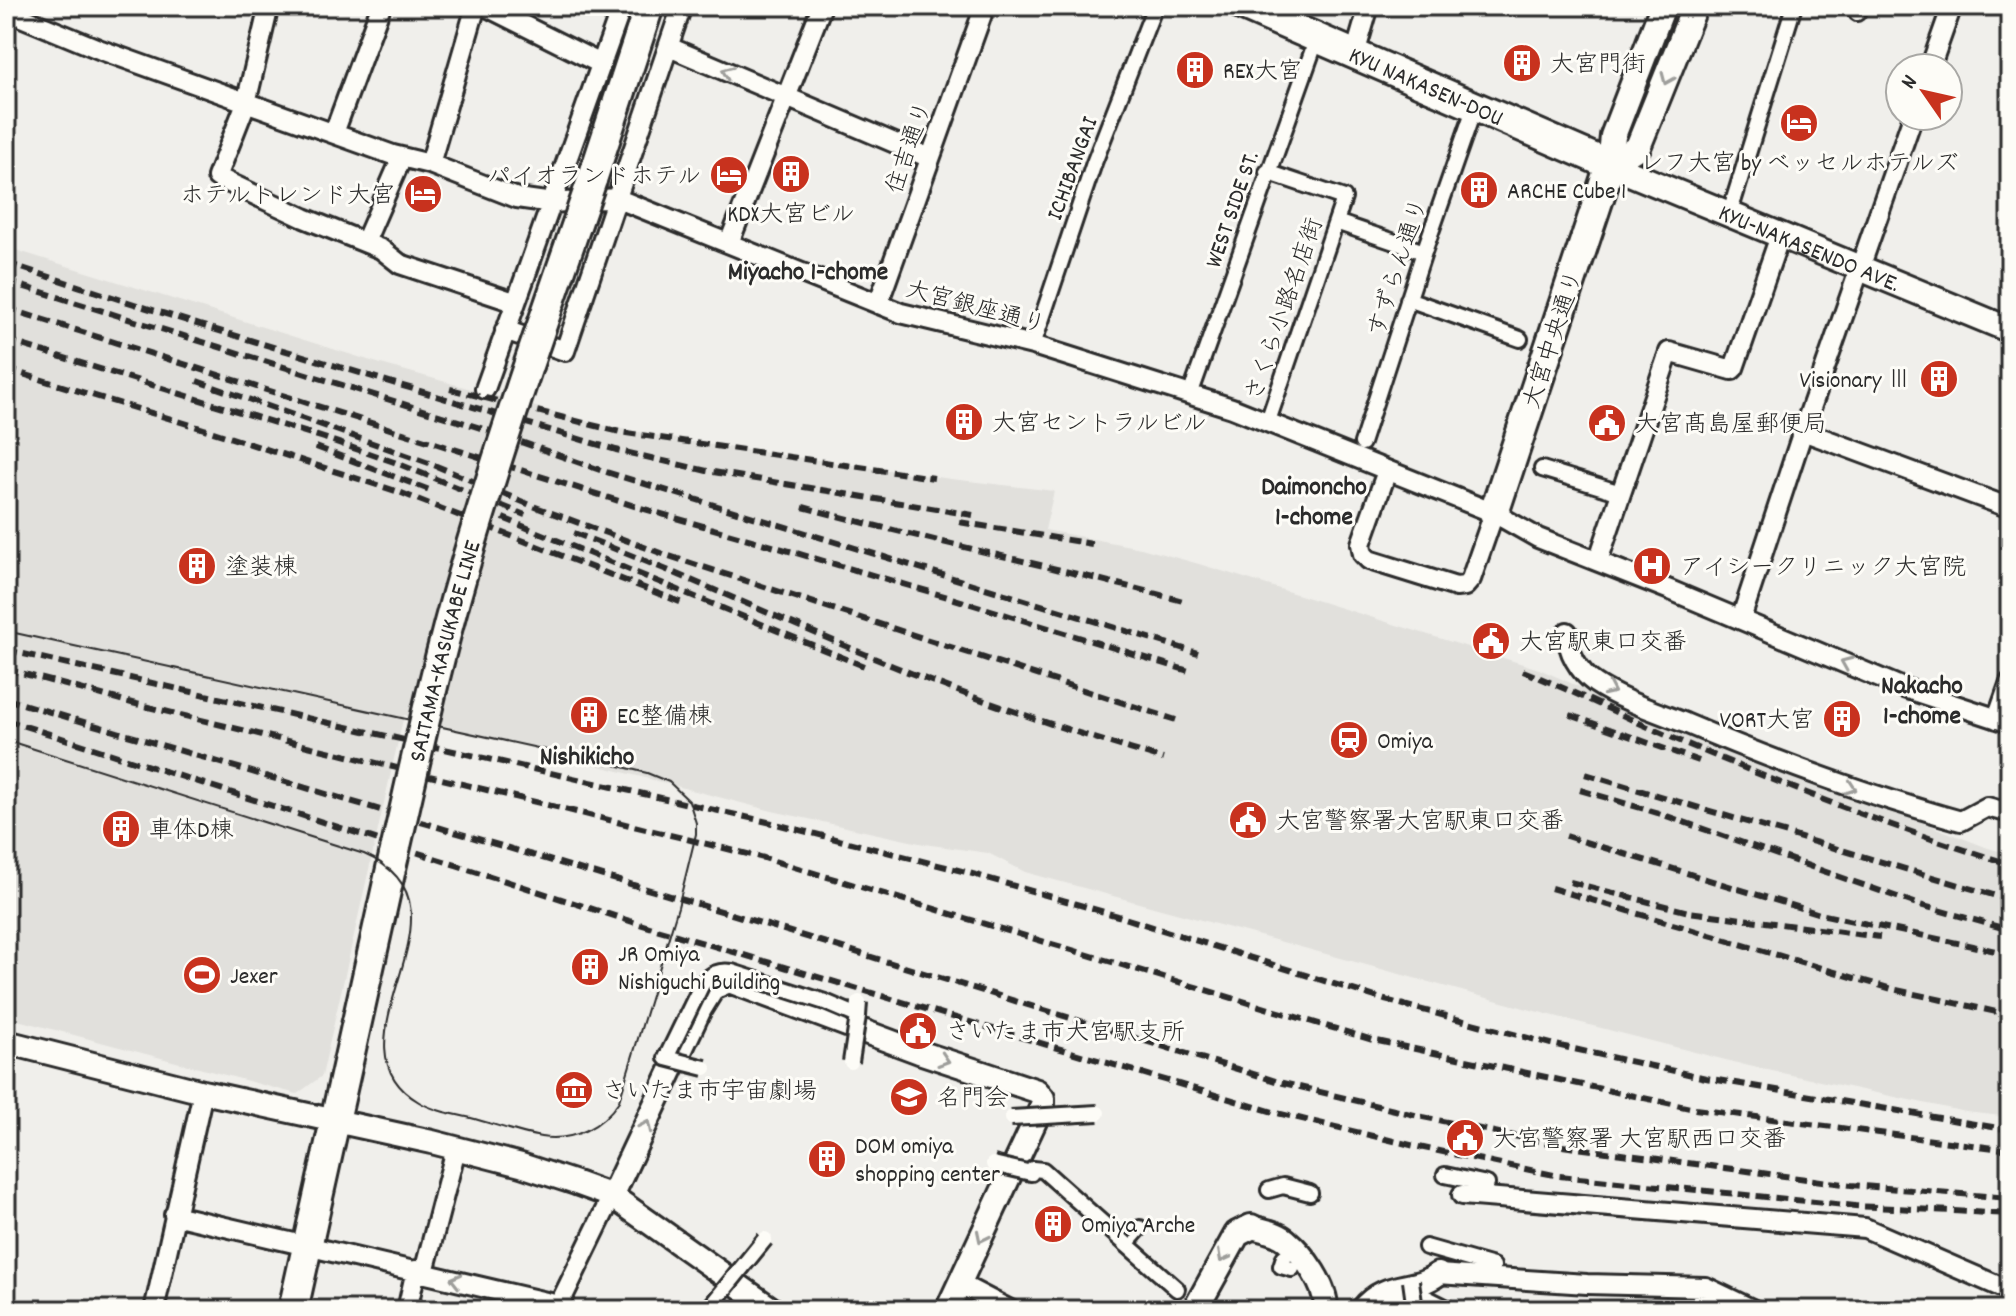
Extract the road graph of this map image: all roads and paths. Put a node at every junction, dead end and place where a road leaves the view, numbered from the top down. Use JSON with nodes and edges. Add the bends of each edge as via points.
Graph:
{"nodes":[{"id":1,"x":269,"y":6,"type":"edge"},
{"id":2,"x":381,"y":6,"type":"edge"},
{"id":3,"x":476,"y":6,"type":"edge"},
{"id":4,"x":485,"y":6,"type":"edge"},
{"id":5,"x":622,"y":6,"type":"edge"},
{"id":6,"x":649,"y":6,"type":"edge"},
{"id":7,"x":682,"y":6,"type":"edge"},
{"id":8,"x":822,"y":6,"type":"edge"},
{"id":9,"x":985,"y":6,"type":"edge"},
{"id":10,"x":1155,"y":6,"type":"edge"},
{"id":11,"x":1243,"y":6,"type":"edge"},
{"id":12,"x":1369,"y":6,"type":"edge"},
{"id":13,"x":1663,"y":6,"type":"edge"},
{"id":14,"x":1695,"y":6,"type":"edge"},
{"id":15,"x":1794,"y":6,"type":"edge"},
{"id":16,"x":1952,"y":6,"type":"edge"},
{"id":17,"x":6,"y":8,"type":"edge"},
{"id":18,"x":1317,"y":38,"type":"junction"},
{"id":19,"x":669,"y":47,"type":"junction"},
{"id":20,"x":1936,"y":52,"type":"edge"},
{"id":21,"x":1355,"y":54,"type":"junction"},
{"id":22,"x":601,"y":64,"type":"junction"},
{"id":23,"x":786,"y":96,"type":"junction"},
{"id":24,"x":246,"y":103,"type":"junction"},
{"id":25,"x":1475,"y":106,"type":"junction"},
{"id":26,"x":1907,"y":132,"type":"edge"},
{"id":27,"x":334,"y":133,"type":"junction"},
{"id":28,"x":402,"y":157,"type":"junction"},
{"id":29,"x":930,"y":158,"type":"junction"},
{"id":30,"x":430,"y":164,"type":"junction"},
{"id":31,"x":1610,"y":165,"type":"junction"},
{"id":32,"x":1267,"y":172,"type":"junction"},
{"id":33,"x":616,"y":198,"type":"junction"},
{"id":34,"x":553,"y":203,"type":"junction"},
{"id":35,"x":1729,"y":215,"type":"junction"},
{"id":36,"x":1336,"y":222,"type":"junction"},
{"id":37,"x":1780,"y":236,"type":"junction"},
{"id":38,"x":365,"y":242,"type":"junction"},
{"id":39,"x":729,"y":243,"type":"junction"},
{"id":40,"x":1424,"y":252,"type":"junction"},
{"id":41,"x":1859,"y":268,"type":"junction"},
{"id":42,"x":1408,"y":299,"type":"junction"},
{"id":43,"x":514,"y":302,"type":"junction"},
{"id":44,"x":878,"y":304,"type":"junction"},
{"id":45,"x":505,"y":330,"type":"junction"},
{"id":46,"x":2010,"y":330,"type":"edge"},
{"id":47,"x":1520,"y":339,"type":"dead end"},
{"id":48,"x":1033,"y":345,"type":"junction"},
{"id":49,"x":485,"y":389,"type":"dead end"},
{"id":50,"x":1190,"y":395,"type":"junction"},
{"id":51,"x":1268,"y":421,"type":"junction"},
{"id":52,"x":1803,"y":431,"type":"junction"},
{"id":53,"x":1362,"y":443,"type":"dead end"},
{"id":54,"x":1542,"y":469,"type":"dead end"},
{"id":55,"x":1387,"y":471,"type":"junction"},
{"id":56,"x":1621,"y":493,"type":"junction"},
{"id":57,"x":2010,"y":508,"type":"edge"},
{"id":58,"x":1494,"y":513,"type":"junction"},
{"id":59,"x":1595,"y":559,"type":"junction"},
{"id":60,"x":1741,"y":619,"type":"junction"},
{"id":61,"x":1567,"y":632,"type":"dead end"},
{"id":62,"x":2010,"y":682,"type":"edge"},
{"id":63,"x":2004,"y":721,"type":"edge"},
{"id":64,"x":2010,"y":813,"type":"edge"},
{"id":65,"x":6,"y":1042,"type":"edge"},
{"id":66,"x":851,"y":1062,"type":"dead end"},
{"id":67,"x":705,"y":1068,"type":"dead end"},
{"id":68,"x":203,"y":1092,"type":"junction"},
{"id":69,"x":1098,"y":1113,"type":"dead end"},
{"id":70,"x":1011,"y":1118,"type":"dead end"},
{"id":71,"x":335,"y":1121,"type":"junction"},
{"id":72,"x":456,"y":1149,"type":"junction"},
{"id":73,"x":993,"y":1164,"type":"dead end"},
{"id":74,"x":1445,"y":1175,"type":"dead end"},
{"id":75,"x":1487,"y":1184,"type":"dead end"},
{"id":76,"x":1276,"y":1188,"type":"dead end"},
{"id":77,"x":1310,"y":1193,"type":"dead end"},
{"id":78,"x":1462,"y":1195,"type":"dead end"},
{"id":79,"x":612,"y":1196,"type":"junction"},
{"id":80,"x":174,"y":1215,"type":"junction"},
{"id":81,"x":1251,"y":1227,"type":"joint"},
{"id":82,"x":1140,"y":1228,"type":"dead end"},
{"id":83,"x":765,"y":1239,"type":"dead end"},
{"id":84,"x":1126,"y":1244,"type":"junction"},
{"id":85,"x":308,"y":1245,"type":"junction"},
{"id":86,"x":1426,"y":1247,"type":"dead end"},
{"id":87,"x":1493,"y":1266,"type":"dead end"},
{"id":88,"x":420,"y":1271,"type":"junction"},
{"id":89,"x":1438,"y":1274,"type":"joint"},
{"id":90,"x":960,"y":1284,"type":"junction"},
{"id":91,"x":1405,"y":1286,"type":"junction"},
{"id":92,"x":1706,"y":1287,"type":"junction"},
{"id":93,"x":1177,"y":1289,"type":"dead end"},
{"id":94,"x":2010,"y":1291,"type":"edge"},
{"id":95,"x":710,"y":1307,"type":"dead end"},
{"id":96,"x":561,"y":1308,"type":"edge"},
{"id":97,"x":154,"y":1310,"type":"edge"},
{"id":98,"x":293,"y":1310,"type":"edge"},
{"id":99,"x":407,"y":1310,"type":"edge"},
{"id":100,"x":773,"y":1310,"type":"edge"},
{"id":101,"x":947,"y":1310,"type":"edge"},
{"id":102,"x":1010,"y":1310,"type":"edge"},
{"id":103,"x":1195,"y":1310,"type":"edge"},
{"id":104,"x":1326,"y":1310,"type":"edge"},
{"id":105,"x":1362,"y":1310,"type":"edge"},
{"id":106,"x":1416,"y":1310,"type":"edge"},
{"id":107,"x":1451,"y":1310,"type":"edge"},
{"id":108,"x":1698,"y":1310,"type":"edge"},
{"id":109,"x":1754,"y":1310,"type":"edge"}],
"edges":[{"from":1,"to":24,"type":"street"},
{"from":2,"to":27,"type":"street"},
{"from":3,"to":30,"type":"street"},
{"from":4,"to":22,"type":"street"},
{"from":5,"to":22,"type":"street"},
{"from":6,"to":71,"type":"main road","name":"SAITAMA-KASUKABE LINE","bridge":true,"via":[[517,399],[439,658]]},
{"from":7,"to":19,"type":"street"},
{"from":8,"to":23,"type":"street"},
{"from":9,"to":29,"type":"street","name":"住吉通り"},
{"from":10,"to":48,"type":"street","name":"ICHIBANGAI","via":[[1094,163]]},
{"from":11,"to":18,"type":"main road","name":"KYU NAKASEN-DOU"},
{"from":12,"to":21,"type":"street"},
{"from":13,"to":31,"type":"main road","name":"大宮中央通り","via":[[1613,136]]},
{"from":14,"to":31,"type":"main road","one_way":true,"via":[[1638,147]]},
{"from":15,"to":35,"type":"street"},
{"from":16,"to":20,"type":"street"},
{"from":17,"to":24,"type":"street","name":"大宮銀座通り","via":[[101,50]]},
{"from":18,"to":21,"type":"main road","name":"KYU NAKASEN-DOU"},
{"from":18,"to":32,"type":"street","name":"WEST SIDE ST."},
{"from":23,"to":19,"type":"street","one_way":true},
{"from":19,"to":33,"type":"street"},
{"from":21,"to":25,"type":"main road","name":"KYU NAKASEN-DOU"},
{"from":22,"to":34,"type":"street"},
{"from":23,"to":29,"type":"street"},
{"from":23,"to":39,"type":"street"},
{"from":24,"to":27,"type":"street","name":"大宮銀座通り"},
{"from":24,"to":38,"type":"street","via":[[217,177]]},
{"from":25,"to":31,"type":"main road","name":"KYU NAKASEN-DOU"},
{"from":25,"to":40,"type":"street","name":"すずらん通り"},
{"from":26,"to":41,"type":"street"},
{"from":27,"to":28,"type":"street","name":"大宮銀座通り"},
{"from":28,"to":30,"type":"street","name":"大宮銀座通り"},
{"from":28,"to":38,"type":"street"},
{"from":29,"to":44,"type":"street","name":"住吉通り"},
{"from":30,"to":34,"type":"street","name":"大宮銀座通り","via":[[517,198]]},
{"from":31,"to":35,"type":"main road","name":"KYU-NAKASENDO AVE."},
{"from":31,"to":58,"type":"main road","name":"大宮中央通り"},
{"from":32,"to":36,"type":"street","name":"さくら小路名店街","via":[[1344,198]]},
{"from":32,"to":50,"type":"street","name":"WEST SIDE ST."},
{"from":33,"to":34,"type":"street","name":"大宮銀座通り"},
{"from":33,"to":39,"type":"street","name":"大宮銀座通り"},
{"from":33,"to":45,"type":"street","via":[[565,351]]},
{"from":34,"to":43,"type":"street"},
{"from":35,"to":37,"type":"main road","name":"KYU-NAKASENDO AVE."},
{"from":36,"to":40,"type":"street"},
{"from":36,"to":51,"type":"street","name":"さくら小路名店街"},
{"from":37,"to":41,"type":"main road","name":"KYU-NAKASENDO AVE."},
{"from":37,"to":56,"type":"street","via":[[1734,368],[1669,352]]},
{"from":38,"to":43,"type":"street","via":[[400,264]]},
{"from":39,"to":44,"type":"street","name":"大宮銀座通り"},
{"from":40,"to":42,"type":"street","name":"すずらん通り"},
{"from":41,"to":46,"type":"main road","name":"KYU-NAKASENDO AVE."},
{"from":41,"to":52,"type":"street"},
{"from":42,"to":47,"type":"street"},
{"from":42,"to":53,"type":"street","name":"すずらん通り"},
{"from":43,"to":45,"type":"street"},
{"from":44,"to":48,"type":"street","name":"大宮銀座通り"},
{"from":45,"to":49,"type":"street"},
{"from":48,"to":50,"type":"street","name":"大宮銀座通り"},
{"from":50,"to":51,"type":"street","name":"大宮銀座通り"},
{"from":51,"to":55,"type":"street","name":"大宮銀座通り"},
{"from":52,"to":57,"type":"street"},
{"from":52,"to":60,"type":"street"},
{"from":54,"to":56,"type":"street"},
{"from":55,"to":58,"type":"street","name":"大宮銀座通り"},
{"from":55,"to":58,"type":"street","via":[[1361,544],[1369,560],[1465,586]]},
{"from":56,"to":59,"type":"street"},
{"from":58,"to":59,"type":"street","name":"大宮銀座通り","via":[[1538,538]]},
{"from":59,"to":60,"type":"street","name":"大宮銀座通り"},
{"from":63,"to":60,"type":"street","name":"大宮銀座通り","one_way":true,"via":[[1901,687]]},
{"from":61,"to":64,"type":"street","one_way":true,"via":[[1567,646],[1594,683],[1699,729],[1917,810],[1961,821],[1987,807]]},
{"from":62,"to":63,"type":"street"},
{"from":65,"to":68,"type":"street"},
{"from":66,"to":67,"type":"street","bridge":true,"via":[[858,1009],[721,971],[702,984],[664,1062]]},
{"from":68,"to":71,"type":"street"},
{"from":68,"to":80,"type":"street"},
{"from":69,"to":70,"type":"street","bridge":true},
{"from":71,"to":72,"type":"street"},
{"from":71,"to":85,"type":"main road","name":"SAITAMA-KASUKABE LINE"},
{"from":72,"to":79,"type":"street"},
{"from":72,"to":88,"type":"street"},
{"from":73,"to":84,"type":"street","bridge":true,"via":[[1031,1173],[1043,1170]]},
{"from":74,"to":75,"type":"street"},
{"from":76,"to":77,"type":"street"},
{"from":78,"to":94,"type":"street","via":[[1865,1228]]},
{"from":79,"to":90,"type":"street","one_way":true,"via":[[700,1009],[713,988],[729,981],[1037,1091],[1043,1098]]},
{"from":79,"to":96,"type":"street"},
{"from":79,"to":100,"type":"street"},
{"from":80,"to":85,"type":"street"},
{"from":80,"to":97,"type":"street"},
{"from":81,"to":103,"type":"main road","one_way":true,"via":[[1237,1234]]},
{"from":81,"to":104,"type":"street","via":[[1284,1239],[1300,1254],[1322,1289]]},
{"from":82,"to":84,"type":"street"},
{"from":83,"to":95,"type":"street","bridge":true},
{"from":84,"to":93,"type":"street"},
{"from":85,"to":88,"type":"street"},
{"from":85,"to":98,"type":"main road","name":"SAITAMA-KASUKABE LINE"},
{"from":86,"to":87,"type":"street"},
{"from":96,"to":88,"type":"street","one_way":true},
{"from":88,"to":99,"type":"street"},
{"from":89,"to":91,"type":"street"},
{"from":89,"to":92,"type":"street"},
{"from":90,"to":101,"type":"street"},
{"from":90,"to":102,"type":"street"},
{"from":91,"to":105,"type":"street","via":[[1371,1300]]},
{"from":91,"to":106,"type":"street"},
{"from":91,"to":107,"type":"street"},
{"from":92,"to":108,"type":"street"},
{"from":92,"to":109,"type":"street"}]}
